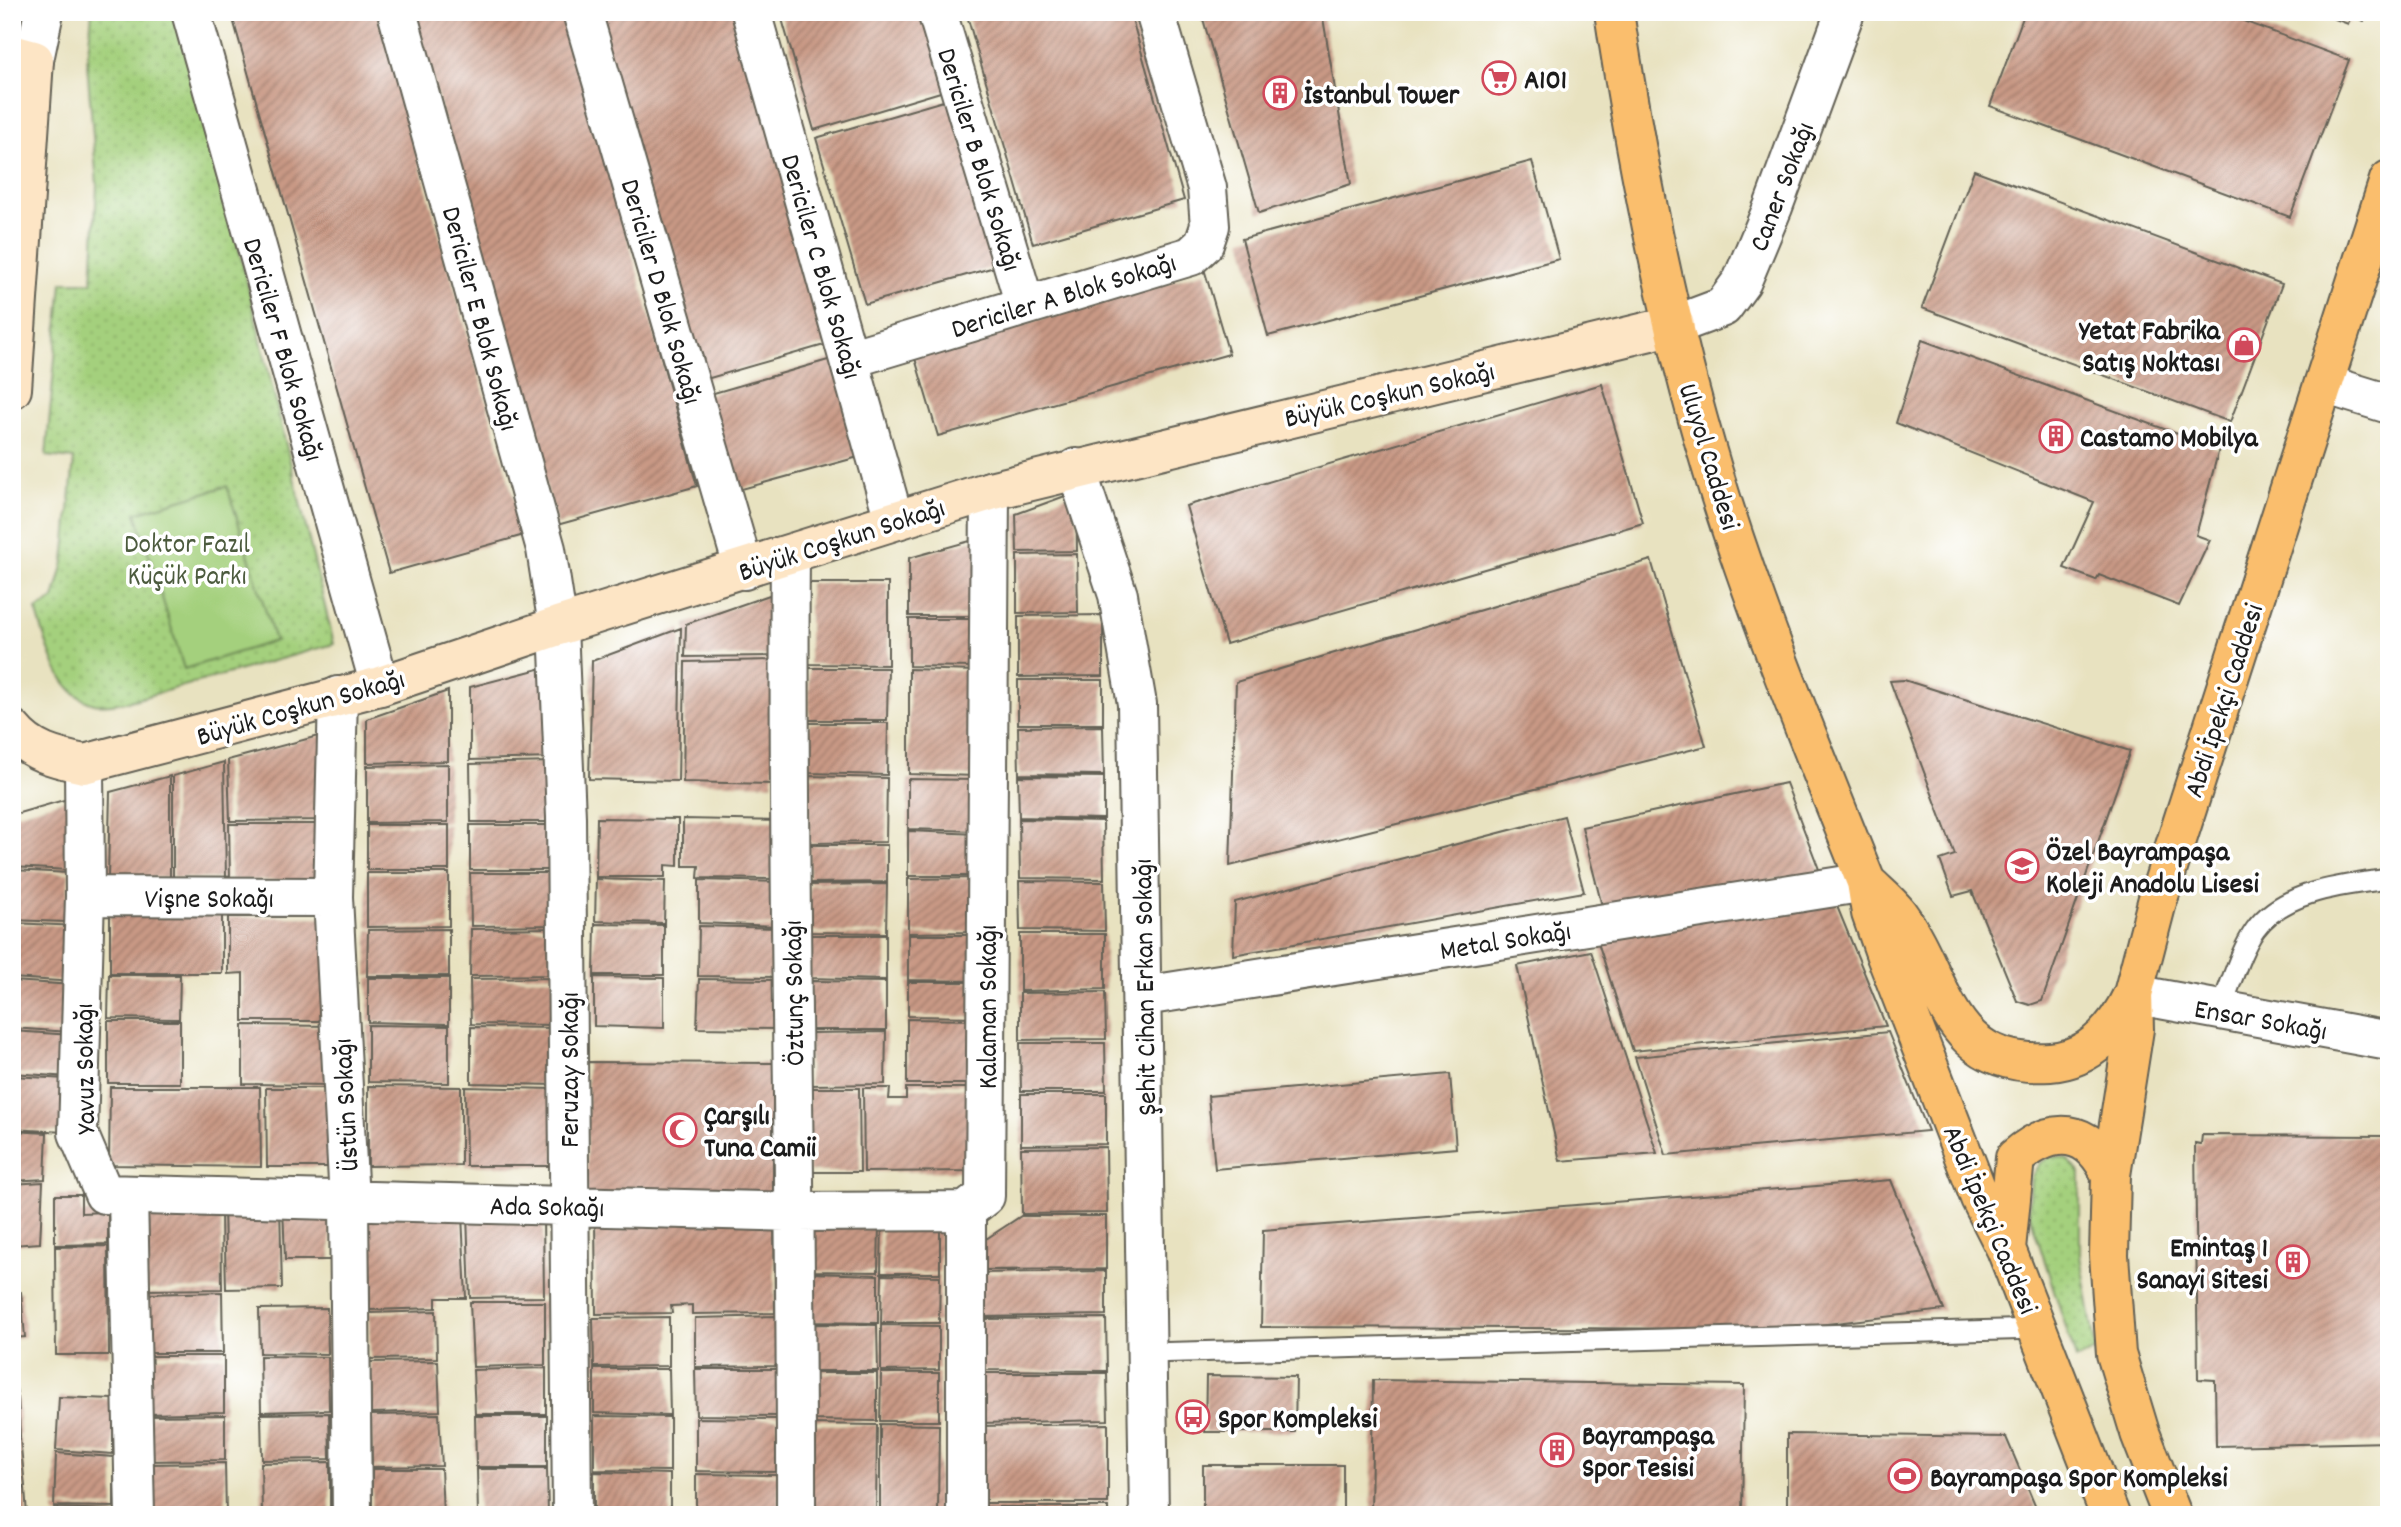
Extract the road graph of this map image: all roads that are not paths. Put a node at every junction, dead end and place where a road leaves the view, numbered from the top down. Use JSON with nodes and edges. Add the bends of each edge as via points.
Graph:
{"nodes":[{"id":1,"x":44,"y":12,"type":"edge"},
{"id":2,"x":191,"y":12,"type":"edge"},
{"id":3,"x":397,"y":12,"type":"edge"},
{"id":4,"x":582,"y":12,"type":"edge"},
{"id":5,"x":751,"y":12,"type":"edge"},
{"id":6,"x":937,"y":12,"type":"edge"},
{"id":7,"x":1155,"y":12,"type":"edge"},
{"id":8,"x":1614,"y":12,"type":"edge"},
{"id":9,"x":1845,"y":12,"type":"edge"},
{"id":10,"x":23,"y":57,"type":"edge"},
{"id":11,"x":2389,"y":180,"type":"edge"},
{"id":12,"x":17,"y":265,"type":"edge"},
{"id":13,"x":1025,"y":305,"type":"junction"},
{"id":14,"x":1675,"y":325,"type":"junction"},
{"id":15,"x":849,"y":359,"type":"junction"},
{"id":16,"x":2324,"y":384,"type":"junction"},
{"id":17,"x":12,"y":389,"type":"edge"},
{"id":18,"x":2389,"y":404,"type":"edge"},
{"id":19,"x":1076,"y":468,"type":"junction"},
{"id":20,"x":990,"y":491,"type":"junction"},
{"id":21,"x":894,"y":520,"type":"junction"},
{"id":22,"x":790,"y":555,"type":"junction"},
{"id":23,"x":744,"y":570,"type":"junction"},
{"id":24,"x":558,"y":626,"type":"junction"},
{"id":25,"x":380,"y":685,"type":"junction"},
{"id":26,"x":338,"y":696,"type":"junction"},
{"id":27,"x":14,"y":738,"type":"edge"},
{"id":28,"x":85,"y":765,"type":"junction"},
{"id":29,"x":2389,"y":879,"type":"edge"},
{"id":30,"x":1866,"y":882,"type":"junction"},
{"id":31,"x":85,"y":897,"type":"junction"},
{"id":32,"x":333,"y":897,"type":"junction"},
{"id":33,"x":2133,"y":994,"type":"junction"},
{"id":34,"x":1144,"y":996,"type":"junction"},
{"id":35,"x":2220,"y":1010,"type":"junction"},
{"id":36,"x":2389,"y":1041,"type":"edge"},
{"id":37,"x":2111,"y":1175,"type":"junction"},
{"id":38,"x":128,"y":1196,"type":"junction"},
{"id":39,"x":349,"y":1201,"type":"junction"},
{"id":40,"x":569,"y":1205,"type":"junction"},
{"id":41,"x":966,"y":1211,"type":"junction"},
{"id":42,"x":797,"y":1212,"type":"junction"},
{"id":43,"x":2006,"y":1249,"type":"junction"},
{"id":44,"x":2039,"y":1329,"type":"junction"},
{"id":45,"x":1148,"y":1353,"type":"junction"},
{"id":46,"x":135,"y":1515,"type":"edge"},
{"id":47,"x":352,"y":1515,"type":"edge"},
{"id":48,"x":572,"y":1515,"type":"edge"},
{"id":49,"x":796,"y":1515,"type":"edge"},
{"id":50,"x":966,"y":1515,"type":"edge"},
{"id":51,"x":1149,"y":1515,"type":"edge"},
{"id":52,"x":2110,"y":1515,"type":"edge"},
{"id":53,"x":2172,"y":1515,"type":"edge"}],
"edges":[{"from":1,"to":10,"type":"street"},
{"from":2,"to":25,"type":"street","name":"Dericiler F Blok Sokağı"},
{"from":3,"to":24,"type":"street","name":"Dericiler E Blok Sokağı","via":[[546,549]]},
{"from":4,"to":23,"type":"street","name":"Dericiler D Blok Sokağı"},
{"from":5,"to":15,"type":"street","name":"Dericiler C Blok Sokağı"},
{"from":6,"to":13,"type":"street","name":"Dericiler B Blok Sokağı"},
{"from":7,"to":13,"type":"street","name":"Dericiler A Blok Sokağı","via":[[1207,188],[1210,226],[1204,244],[1191,256]]},
{"from":8,"to":14,"type":"main road","name":"Uluyol Caddesi","via":[[1633,130]]},
{"from":9,"to":14,"type":"street","name":"Caner Sokağı","via":[[1742,281],[1723,307]]},
{"from":10,"to":12,"type":"street"},
{"from":11,"to":16,"type":"main road","name":"Abdi İpekçi Caddesi"},
{"from":12,"to":17,"type":"street"},
{"from":13,"to":15,"type":"street","name":"Dericiler A Blok Sokağı"},
{"from":14,"to":19,"type":"street","name":"Büyük Coşkun Sokağı"},
{"from":14,"to":30,"type":"main road","name":"Uluyol Caddesi","via":[[1713,472],[1757,600]]},
{"from":15,"to":21,"type":"street","name":"Dericiler C Blok Sokağı"},
{"from":16,"to":18,"type":"street"},
{"from":16,"to":33,"type":"main road","name":"Abdi İpekçi Caddesi","via":[[2157,902]]},
{"from":19,"to":20,"type":"street","name":"Büyük Coşkun Sokağı"},
{"from":19,"to":34,"type":"street","name":"Şehit Cihan Erkan Sokağı","via":[[1118,595],[1137,704]]},
{"from":20,"to":21,"type":"street","name":"Büyük Coşkun Sokağı"},
{"from":20,"to":41,"type":"street","name":"Kalaman Sokağı","via":[[985,1196]]},
{"from":21,"to":22,"type":"street","name":"Büyük Coşkun Sokağı"},
{"from":22,"to":23,"type":"street","name":"Büyük Coşkun Sokağı"},
{"from":22,"to":42,"type":"street","name":"Öztunç Sokağı","via":[[788,807]]},
{"from":23,"to":24,"type":"street","name":"Büyük Coşkun Sokağı"},
{"from":24,"to":25,"type":"street","name":"Büyük Coşkun Sokağı"},
{"from":24,"to":40,"type":"street","name":"Feruzay Sokağı","via":[[566,817]]},
{"from":25,"to":26,"type":"street","name":"Büyük Coşkun Sokağı"},
{"from":26,"to":28,"type":"street","name":"Büyük Coşkun Sokağı"},
{"from":26,"to":32,"type":"street","name":"Üstün Sokağı"},
{"from":27,"to":28,"type":"street","name":"Büyük Coşkun Sokağı","via":[[47,757]]},
{"from":28,"to":31,"type":"street","name":"Yavuz Sokağı"},
{"from":29,"to":35,"type":"lane","via":[[2335,886],[2278,907],[2255,930]]},
{"from":30,"to":33,"type":"main road","via":[[1897,912],[1954,1021],[1985,1050],[2034,1063],[2071,1057],[2093,1048],[2108,1034]]},
{"from":30,"to":34,"type":"street","name":"Metal Sokağı"},
{"from":30,"to":43,"type":"main road","name":"Abdi İpekçi Caddesi","via":[[1886,956],[1980,1198]]},
{"from":31,"to":32,"type":"street","name":"Vişne Sokağı"},
{"from":31,"to":38,"type":"street","name":"Yavuz Sokağı","via":[[78,1133],[104,1194]]},
{"from":32,"to":39,"type":"street","name":"Üstün Sokağı"},
{"from":33,"to":35,"type":"street","name":"Ensar Sokağı"},
{"from":33,"to":37,"type":"main road","name":"Abdi İpekçi Caddesi","via":[[2134,1029]]},
{"from":34,"to":45,"type":"street","name":"Şehit Cihan Erkan Sokağı"},
{"from":35,"to":36,"type":"street","name":"Ensar Sokağı"},
{"from":37,"to":43,"type":"main road","via":[[2102,1155],[2083,1140],[2060,1133],[2034,1142],[2015,1158]]},
{"from":37,"to":53,"type":"main road","name":"Abdi İpekçi Caddesi","via":[[2109,1255],[2116,1354]]},
{"from":38,"to":39,"type":"street","name":"Ada Sokağı"},
{"from":38,"to":46,"type":"street"},
{"from":39,"to":40,"type":"street","name":"Ada Sokağı"},
{"from":39,"to":47,"type":"street","name":"Üstün Sokağı"},
{"from":40,"to":42,"type":"street","name":"Ada Sokağı"},
{"from":40,"to":48,"type":"street","name":"Feruzay Sokağı"},
{"from":41,"to":42,"type":"street","name":"Ada Sokağı"},
{"from":41,"to":50,"type":"street"},
{"from":42,"to":49,"type":"street","name":"Öztunç Sokağı"},
{"from":43,"to":44,"type":"main road","name":"Abdi İpekçi Caddesi"},
{"from":44,"to":45,"type":"lane"},
{"from":44,"to":52,"type":"main road","name":"Abdi İpekçi Caddesi"},
{"from":45,"to":51,"type":"street","name":"Şehit Cihan Erkan Sokağı"}]}
